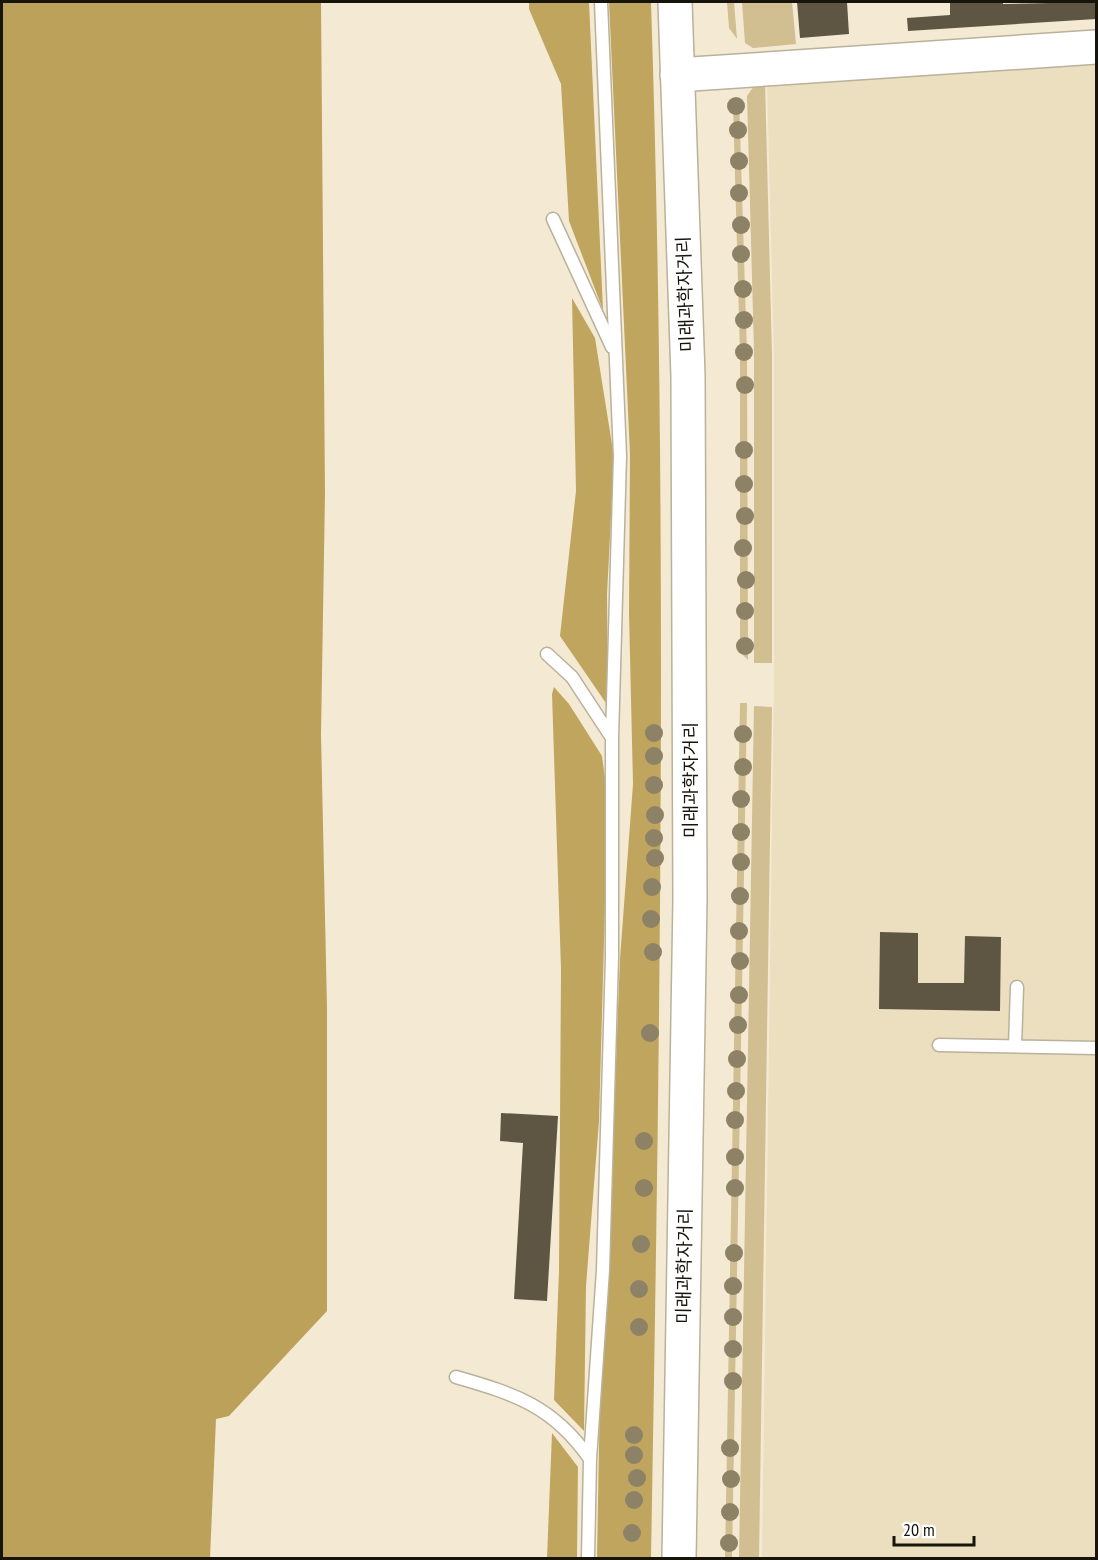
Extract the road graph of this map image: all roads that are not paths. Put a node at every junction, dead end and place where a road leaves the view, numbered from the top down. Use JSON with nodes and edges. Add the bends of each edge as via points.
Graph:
{"nodes":[{"id":1,"x":601,"y":2,"type":"edge"},
{"id":2,"x":675,"y":2,"type":"edge"},
{"id":3,"x":1096,"y":47,"type":"edge"},
{"id":4,"x":677,"y":75,"type":"junction"},
{"id":5,"x":553,"y":219,"type":"dead end"},
{"id":6,"x":616,"y":353,"type":"junction"},
{"id":7,"x":548,"y":654,"type":"dead end"},
{"id":8,"x":612,"y":738,"type":"junction"},
{"id":9,"x":1017,"y":987,"type":"dead end"},
{"id":10,"x":939,"y":1045,"type":"dead end"},
{"id":11,"x":1015,"y":1046,"type":"junction"},
{"id":12,"x":1096,"y":1048,"type":"edge"},
{"id":13,"x":456,"y":1377,"type":"dead end"},
{"id":14,"x":590,"y":1459,"type":"junction"},
{"id":15,"x":588,"y":1558,"type":"edge"},
{"id":16,"x":679,"y":1558,"type":"edge"}],
"edges":[{"from":1,"to":6,"type":"lane"},
{"from":2,"to":4,"type":"main road","name":"미래과학자거리"},
{"from":3,"to":4,"type":"main road"},
{"from":4,"to":16,"type":"main road","name":"미래과학자거리","via":[[688,376],[690,899]]},
{"from":5,"to":6,"type":"lane"},
{"from":6,"to":8,"type":"lane","via":[[620,456]]},
{"from":7,"to":8,"type":"lane","via":[[572,676]]},
{"from":8,"to":14,"type":"lane","via":[[612,957],[603,1270]]},
{"from":9,"to":11,"type":"lane"},
{"from":10,"to":11,"type":"lane"},
{"from":11,"to":12,"type":"lane"},
{"from":13,"to":14,"type":"lane","via":[[509,1392],[556,1419],[572,1433]]},
{"from":14,"to":15,"type":"lane"}]}
